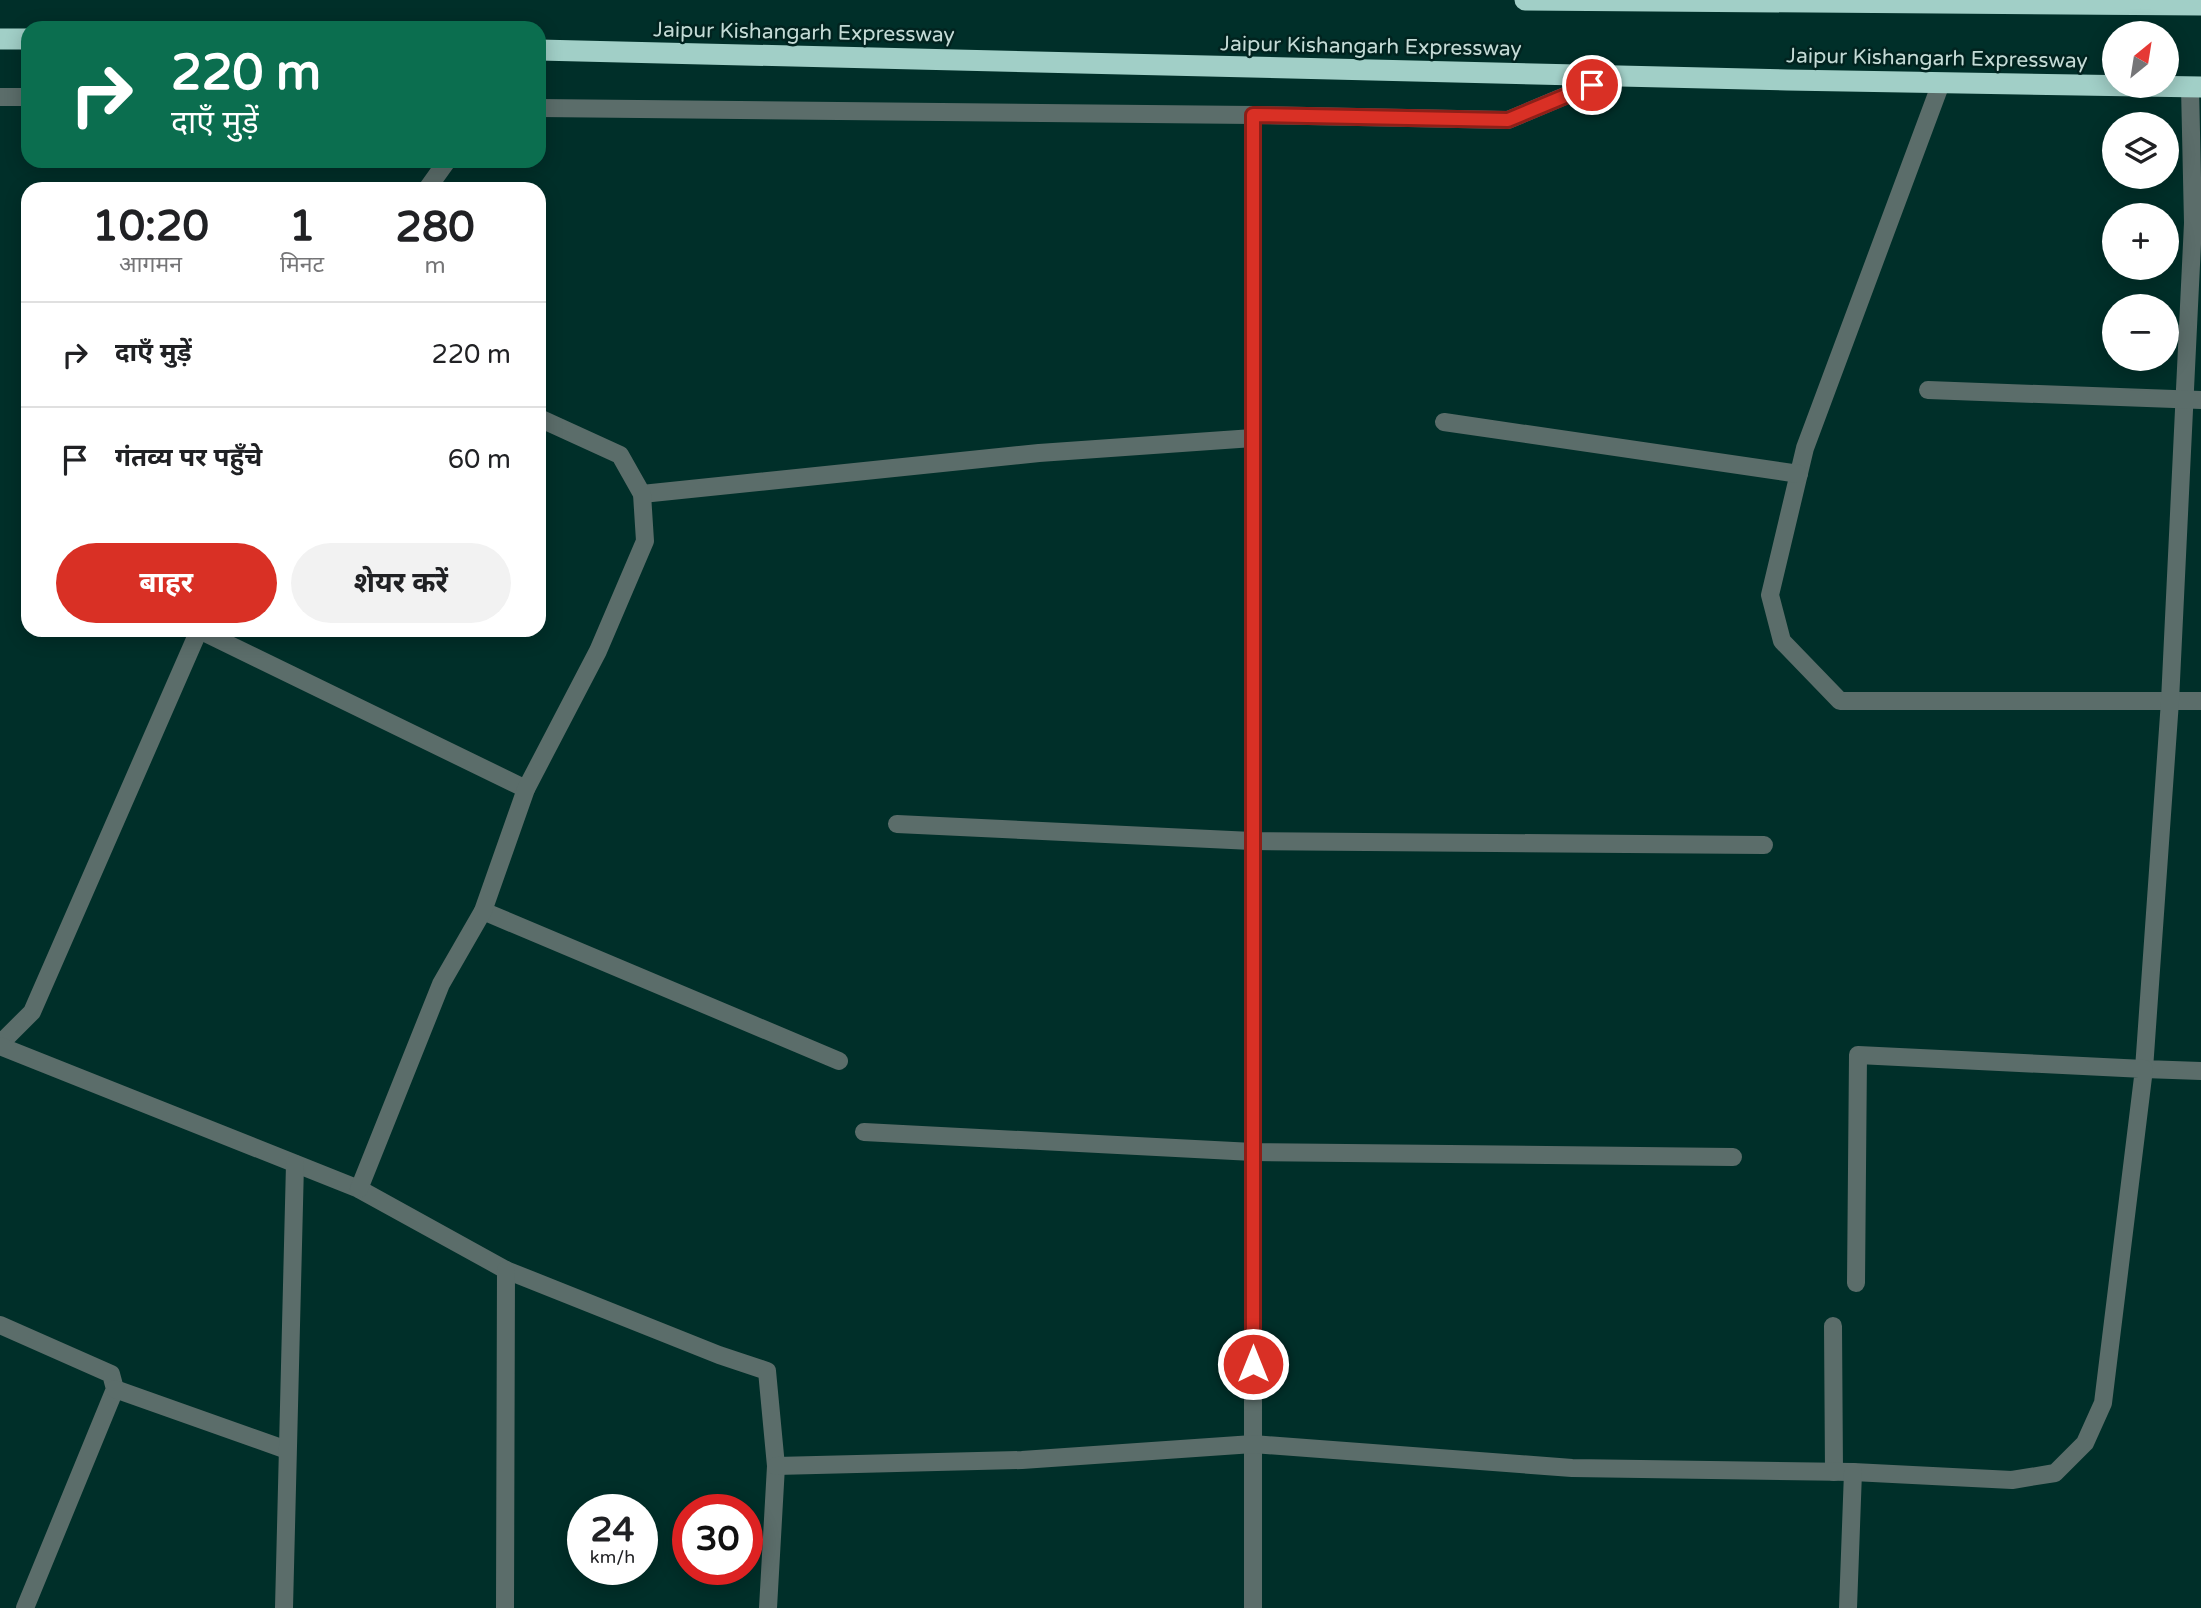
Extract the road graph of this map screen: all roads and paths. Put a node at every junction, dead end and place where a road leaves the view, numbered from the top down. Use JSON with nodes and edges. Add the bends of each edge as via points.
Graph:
{"nodes":[{"id":1,"x":1525,"y":0,"type":"edge"},
{"id":2,"x":2201,"y":5,"type":"edge"},
{"id":3,"x":0,"y":39,"type":"edge"},
{"id":4,"x":21,"y":39,"type":"edge"},
{"id":5,"x":546,"y":50,"type":"edge"},
{"id":6,"x":1613,"y":76,"type":"junction"},
{"id":7,"x":1941,"y":83,"type":"junction"},
{"id":8,"x":2195,"y":87,"type":"edge"},
{"id":9,"x":0,"y":97,"type":"edge"},
{"id":10,"x":21,"y":97,"type":"edge"},
{"id":11,"x":546,"y":108,"type":"edge"},
{"id":12,"x":1253,"y":115,"type":"junction"},
{"id":13,"x":1928,"y":390,"type":"dead end"},
{"id":14,"x":2193,"y":400,"type":"edge"},
{"id":15,"x":546,"y":421,"type":"edge"},
{"id":16,"x":1444,"y":422,"type":"dead end"},
{"id":17,"x":1253,"y":438,"type":"junction"},
{"id":18,"x":1799,"y":474,"type":"junction"},
{"id":19,"x":642,"y":494,"type":"junction"},
{"id":20,"x":196,"y":637,"type":"edge"},
{"id":21,"x":213,"y":637,"type":"edge"},
{"id":22,"x":2170,"y":701,"type":"junction"},
{"id":23,"x":2201,"y":701,"type":"edge"},
{"id":24,"x":526,"y":789,"type":"junction"},
{"id":25,"x":897,"y":824,"type":"dead end"},
{"id":26,"x":1252,"y":841,"type":"junction"},
{"id":27,"x":1764,"y":845,"type":"dead end"},
{"id":28,"x":483,"y":911,"type":"junction"},
{"id":29,"x":0,"y":1045,"type":"edge"},
{"id":30,"x":839,"y":1061,"type":"dead end"},
{"id":31,"x":2144,"y":1069,"type":"junction"},
{"id":32,"x":2201,"y":1071,"type":"edge"},
{"id":33,"x":864,"y":1132,"type":"dead end"},
{"id":34,"x":1253,"y":1152,"type":"junction"},
{"id":35,"x":1733,"y":1157,"type":"dead end"},
{"id":36,"x":295,"y":1164,"type":"junction"},
{"id":37,"x":359,"y":1189,"type":"junction"},
{"id":38,"x":506,"y":1270,"type":"junction"},
{"id":39,"x":1856,"y":1283,"type":"dead end"},
{"id":40,"x":0,"y":1325,"type":"edge"},
{"id":41,"x":1833,"y":1326,"type":"dead end"},
{"id":42,"x":115,"y":1389,"type":"junction"},
{"id":43,"x":1253,"y":1444,"type":"junction"},
{"id":44,"x":287,"y":1450,"type":"junction"},
{"id":45,"x":776,"y":1466,"type":"junction"},
{"id":46,"x":1834,"y":1472,"type":"junction"},
{"id":47,"x":1853,"y":1472,"type":"junction"},
{"id":48,"x":25,"y":1608,"type":"edge"},
{"id":49,"x":284,"y":1608,"type":"edge"},
{"id":50,"x":505,"y":1608,"type":"edge"},
{"id":51,"x":768,"y":1608,"type":"edge"},
{"id":52,"x":1253,"y":1608,"type":"edge"},
{"id":53,"x":1848,"y":1608,"type":"edge"}],
"edges":[{"from":1,"to":2,"type":"highway"},
{"from":3,"to":4,"type":"highway"},
{"from":5,"to":6,"type":"highway","name":"Jaipur Kishangarh Expressway"},
{"from":6,"to":7,"type":"highway","name":"Jaipur Kishangarh Expressway"},
{"from":6,"to":12,"type":"street","via":[[1508,120]]},
{"from":7,"to":8,"type":"highway","name":"Jaipur Kishangarh Expressway"},
{"from":7,"to":18,"type":"street"},
{"from":8,"to":14,"type":"street"},
{"from":9,"to":10,"type":"street"},
{"from":11,"to":12,"type":"street"},
{"from":12,"to":17,"type":"street"},
{"from":13,"to":14,"type":"street"},
{"from":14,"to":22,"type":"street"},
{"from":15,"to":19,"type":"street","via":[[620,455]]},
{"from":16,"to":18,"type":"street"},
{"from":17,"to":19,"type":"street","via":[[1039,453]]},
{"from":17,"to":26,"type":"street"},
{"from":18,"to":22,"type":"street","via":[[1770,595],[1782,641],[1840,701]]},
{"from":19,"to":24,"type":"street","via":[[645,541],[598,651]]},
{"from":20,"to":29,"type":"street","via":[[32,1012]]},
{"from":21,"to":24,"type":"street"},
{"from":22,"to":23,"type":"street"},
{"from":22,"to":31,"type":"street"},
{"from":24,"to":28,"type":"street"},
{"from":25,"to":26,"type":"street"},
{"from":26,"to":27,"type":"street"},
{"from":26,"to":34,"type":"street"},
{"from":28,"to":30,"type":"street"},
{"from":28,"to":37,"type":"street","via":[[441,984]]},
{"from":29,"to":36,"type":"street"},
{"from":31,"to":32,"type":"street"},
{"from":31,"to":39,"type":"street","via":[[1858,1055]]},
{"from":31,"to":47,"type":"street","via":[[2103,1403],[2085,1443],[2055,1473],[2012,1480]]},
{"from":33,"to":34,"type":"street"},
{"from":34,"to":35,"type":"street"},
{"from":34,"to":43,"type":"street"},
{"from":36,"to":37,"type":"street"},
{"from":36,"to":44,"type":"street"},
{"from":37,"to":38,"type":"street"},
{"from":38,"to":45,"type":"street","via":[[767,1371]]},
{"from":38,"to":50,"type":"street"},
{"from":40,"to":42,"type":"street","via":[[111,1374]]},
{"from":41,"to":46,"type":"street"},
{"from":42,"to":44,"type":"street"},
{"from":42,"to":48,"type":"street"},
{"from":43,"to":45,"type":"street","via":[[1022,1460]]},
{"from":43,"to":46,"type":"street","via":[[1572,1468]]},
{"from":43,"to":52,"type":"street"},
{"from":44,"to":49,"type":"street"},
{"from":45,"to":51,"type":"street"},
{"from":46,"to":47,"type":"street"},
{"from":47,"to":53,"type":"street"}]}
